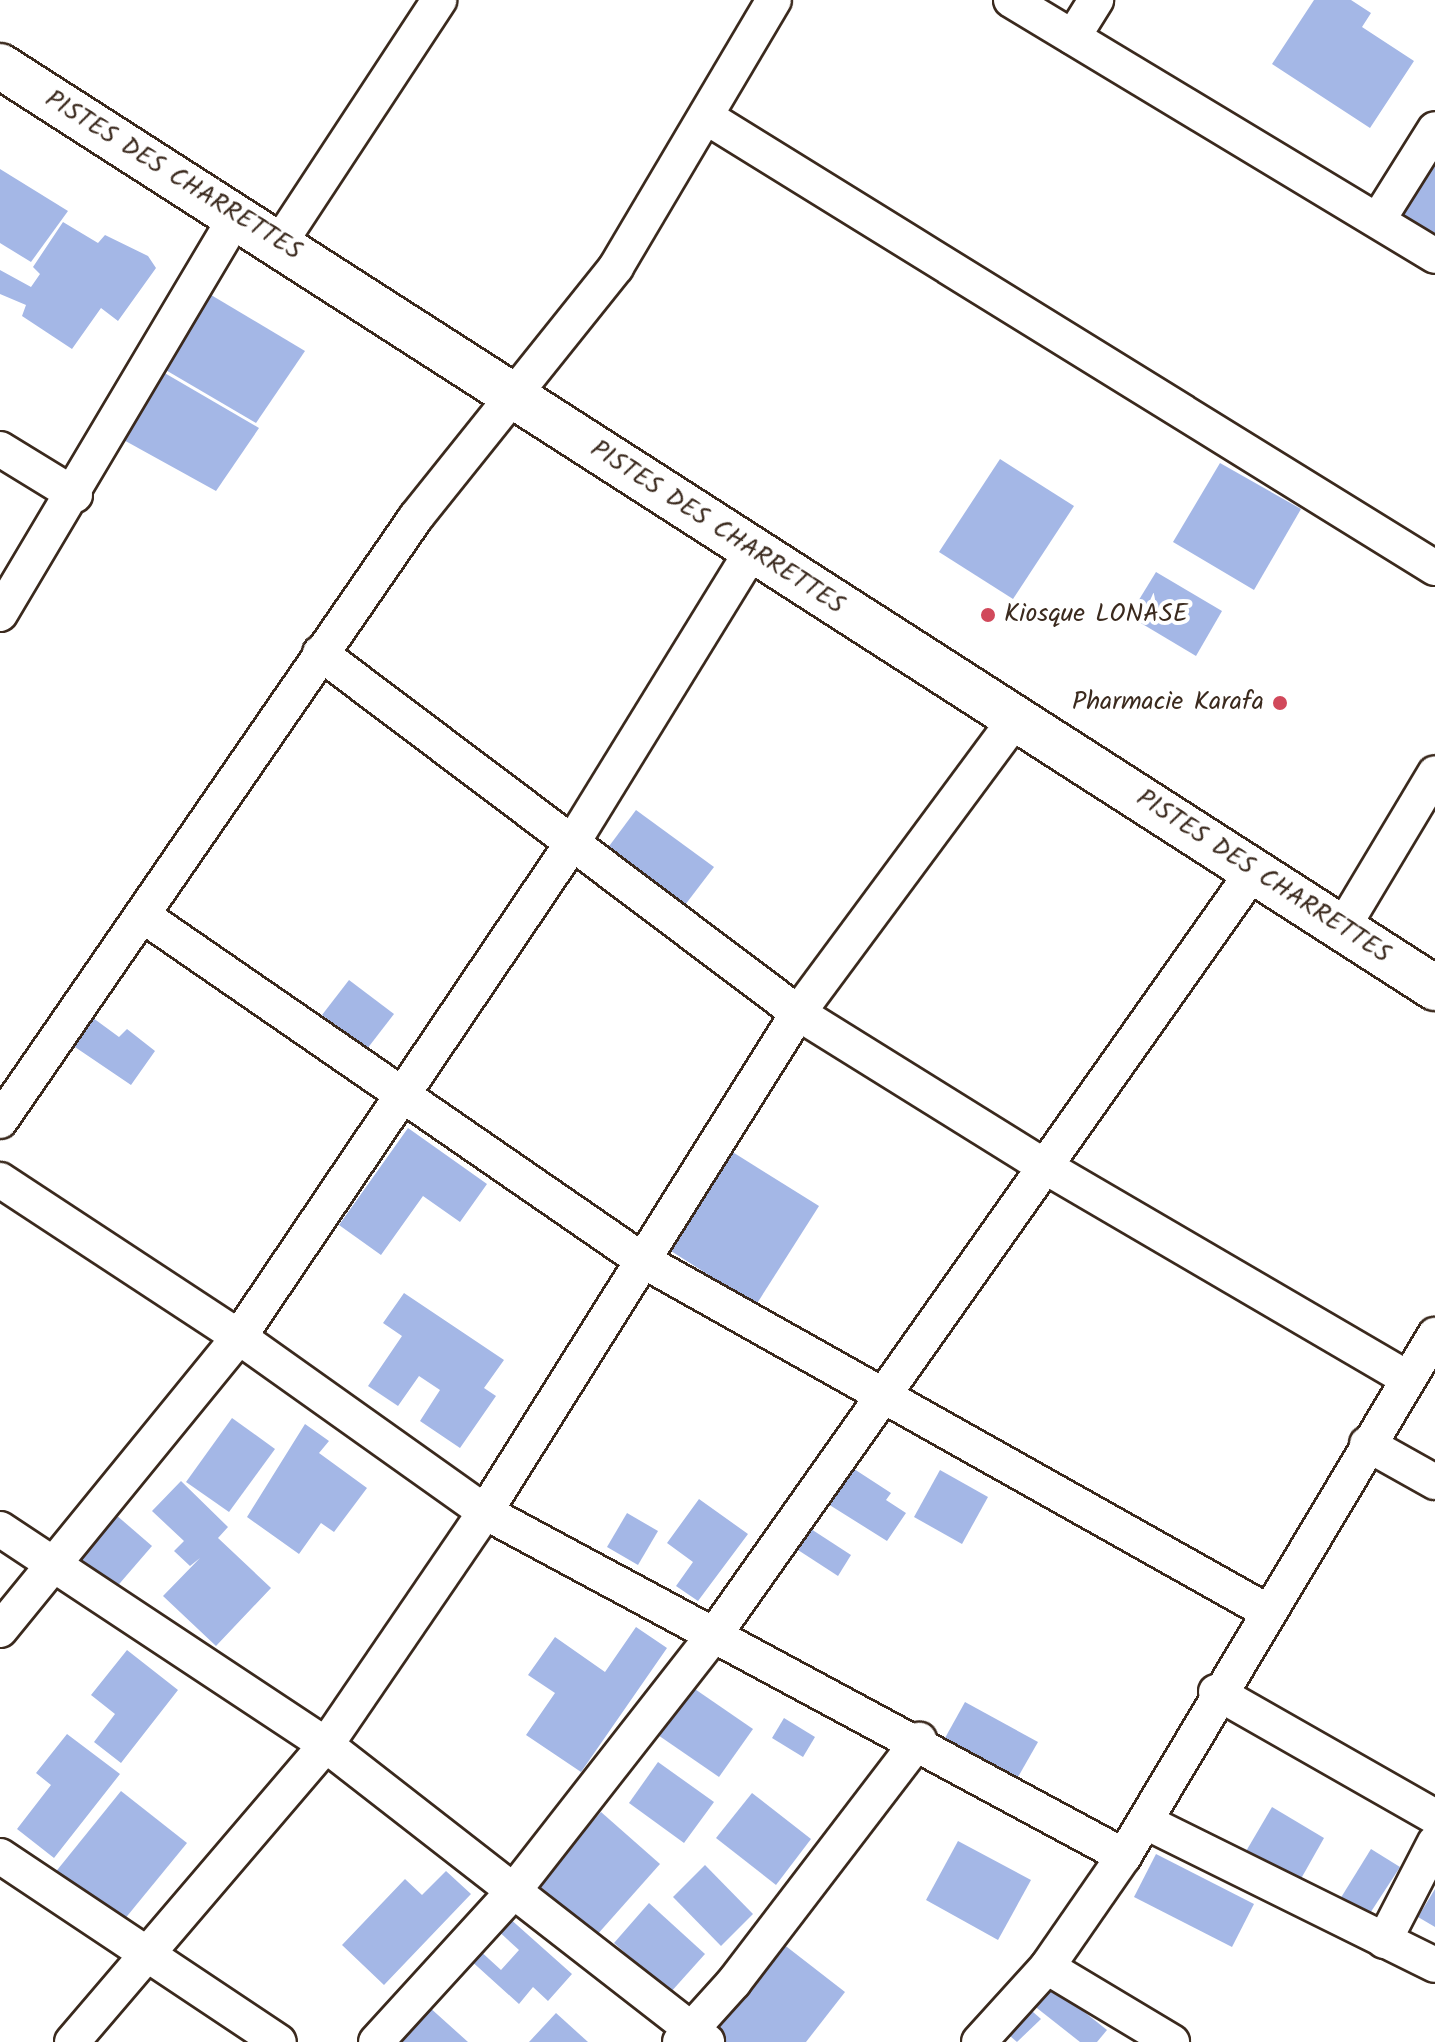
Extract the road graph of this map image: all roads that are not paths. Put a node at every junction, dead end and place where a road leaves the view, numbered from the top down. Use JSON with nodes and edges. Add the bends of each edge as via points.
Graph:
{"nodes":[{"id":1,"x":439,"y":0,"type":"edge"},
{"id":2,"x":774,"y":0,"type":"edge"},
{"id":3,"x":1011,"y":0,"type":"edge"},
{"id":4,"x":1096,"y":0,"type":"edge"},
{"id":5,"x":1073,"y":37,"type":"junction"},
{"id":6,"x":0,"y":66,"type":"edge"},
{"id":7,"x":708,"y":118,"type":"junction"},
{"id":8,"x":1435,"y":129,"type":"edge"},
{"id":9,"x":236,"y":216,"type":"junction"},
{"id":10,"x":1378,"y":220,"type":"junction"},
{"id":11,"x":279,"y":244,"type":"junction"},
{"id":12,"x":1435,"y":256,"type":"edge"},
{"id":13,"x":517,"y":398,"type":"junction"},
{"id":14,"x":0,"y":449,"type":"edge"},
{"id":15,"x":75,"y":495,"type":"junction"},
{"id":16,"x":752,"y":551,"type":"junction"},
{"id":17,"x":1435,"y":568,"type":"edge"},
{"id":18,"x":0,"y":614,"type":"edge"},
{"id":19,"x":320,"y":653,"type":"junction"},
{"id":20,"x":1015,"y":720,"type":"junction"},
{"id":21,"x":1435,"y":773,"type":"edge"},
{"id":22,"x":571,"y":845,"type":"junction"},
{"id":23,"x":1255,"y":869,"type":"junction"},
{"id":24,"x":142,"y":915,"type":"junction"},
{"id":25,"x":1343,"y":927,"type":"junction"},
{"id":26,"x":1435,"y":988,"type":"edge"},
{"id":27,"x":798,"y":1013,"type":"junction"},
{"id":28,"x":404,"y":1092,"type":"junction"},
{"id":29,"x":0,"y":1121,"type":"edge"},
{"id":30,"x":1044,"y":1166,"type":"junction"},
{"id":31,"x":0,"y":1180,"type":"edge"},
{"id":32,"x":642,"y":1260,"type":"junction"},
{"id":33,"x":1435,"y":1335,"type":"edge"},
{"id":34,"x":239,"y":1337,"type":"junction"},
{"id":35,"x":1407,"y":1378,"type":"junction"},
{"id":36,"x":887,"y":1394,"type":"junction"},
{"id":37,"x":1367,"y":1444,"type":"junction"},
{"id":38,"x":1435,"y":1482,"type":"edge"},
{"id":39,"x":485,"y":1512,"type":"junction"},
{"id":40,"x":0,"y":1529,"type":"edge"},
{"id":41,"x":55,"y":1565,"type":"junction"},
{"id":42,"x":1265,"y":1610,"type":"junction"},
{"id":43,"x":0,"y":1630,"type":"edge"},
{"id":44,"x":717,"y":1631,"type":"junction"},
{"id":45,"x":1216,"y":1692,"type":"junction"},
{"id":46,"x":919,"y":1740,"type":"junction"},
{"id":47,"x":326,"y":1745,"type":"junction"},
{"id":48,"x":1435,"y":1817,"type":"edge"},
{"id":49,"x":1146,"y":1822,"type":"junction"},
{"id":50,"x":1435,"y":1842,"type":"edge"},
{"id":51,"x":0,"y":1856,"type":"edge"},
{"id":52,"x":1124,"y":1856,"type":"junction"},
{"id":53,"x":512,"y":1893,"type":"junction"},
{"id":54,"x":1384,"y":1941,"type":"junction"},
{"id":55,"x":145,"y":1952,"type":"junction"},
{"id":56,"x":1435,"y":1965,"type":"edge"},
{"id":57,"x":1047,"y":1967,"type":"junction"},
{"id":58,"x":693,"y":2037,"type":"edge"},
{"id":59,"x":72,"y":2042,"type":"edge"},
{"id":60,"x":279,"y":2042,"type":"edge"},
{"id":61,"x":376,"y":2042,"type":"edge"},
{"id":62,"x":979,"y":2042,"type":"edge"},
{"id":63,"x":1172,"y":2042,"type":"edge"}],
"edges":[{"from":1,"to":11,"type":"street"},
{"from":2,"to":7,"type":"street"},
{"from":3,"to":5,"type":"street"},
{"from":4,"to":5,"type":"street"},
{"from":5,"to":10,"type":"street"},
{"from":6,"to":9,"type":"main road","name":"PISTES DES CHARRETTES"},
{"from":7,"to":13,"type":"street","via":[[616,267]]},
{"from":7,"to":17,"type":"street"},
{"from":8,"to":10,"type":"street"},
{"from":9,"to":11,"type":"main road","name":"PISTES DES CHARRETTES"},
{"from":9,"to":15,"type":"street"},
{"from":10,"to":12,"type":"street"},
{"from":11,"to":13,"type":"main road","name":"PISTES DES CHARRETTES"},
{"from":13,"to":16,"type":"main road","name":"PISTES DES CHARRETTES"},
{"from":13,"to":19,"type":"street","via":[[462,456]]},
{"from":14,"to":15,"type":"street"},
{"from":15,"to":18,"type":"street"},
{"from":16,"to":20,"type":"main road","name":"PISTES DES CHARRETTES"},
{"from":16,"to":22,"type":"street"},
{"from":19,"to":22,"type":"street"},
{"from":19,"to":24,"type":"street"},
{"from":20,"to":23,"type":"main road","name":"PISTES DES CHARRETTES"},
{"from":20,"to":27,"type":"street"},
{"from":21,"to":25,"type":"street"},
{"from":22,"to":27,"type":"street"},
{"from":22,"to":28,"type":"street"},
{"from":23,"to":25,"type":"main road","name":"PISTES DES CHARRETTES"},
{"from":23,"to":30,"type":"street"},
{"from":24,"to":28,"type":"street"},
{"from":24,"to":29,"type":"street"},
{"from":25,"to":26,"type":"main road","name":"PISTES DES CHARRETTES"},
{"from":27,"to":30,"type":"street"},
{"from":27,"to":32,"type":"street"},
{"from":28,"to":32,"type":"street"},
{"from":28,"to":34,"type":"street"},
{"from":30,"to":35,"type":"street"},
{"from":30,"to":36,"type":"street"},
{"from":31,"to":34,"type":"street"},
{"from":32,"to":36,"type":"street"},
{"from":32,"to":39,"type":"street"},
{"from":33,"to":35,"type":"street"},
{"from":34,"to":39,"type":"street"},
{"from":34,"to":41,"type":"street"},
{"from":35,"to":37,"type":"street"},
{"from":36,"to":42,"type":"street"},
{"from":36,"to":44,"type":"street"},
{"from":37,"to":38,"type":"street"},
{"from":37,"to":42,"type":"street"},
{"from":39,"to":44,"type":"street"},
{"from":39,"to":47,"type":"street"},
{"from":40,"to":41,"type":"street"},
{"from":41,"to":43,"type":"street"},
{"from":41,"to":47,"type":"street"},
{"from":42,"to":45,"type":"street"},
{"from":44,"to":46,"type":"street"},
{"from":44,"to":53,"type":"street"},
{"from":45,"to":48,"type":"street"},
{"from":45,"to":49,"type":"street"},
{"from":46,"to":52,"type":"street"},
{"from":46,"to":58,"type":"street"},
{"from":47,"to":53,"type":"street"},
{"from":47,"to":55,"type":"street"},
{"from":49,"to":52,"type":"street"},
{"from":49,"to":54,"type":"street"},
{"from":50,"to":54,"type":"street"},
{"from":51,"to":55,"type":"street"},
{"from":52,"to":57,"type":"street"},
{"from":53,"to":58,"type":"street"},
{"from":53,"to":61,"type":"street"},
{"from":54,"to":56,"type":"street"},
{"from":55,"to":59,"type":"street"},
{"from":55,"to":60,"type":"street"},
{"from":57,"to":62,"type":"street"},
{"from":57,"to":63,"type":"street"}]}
